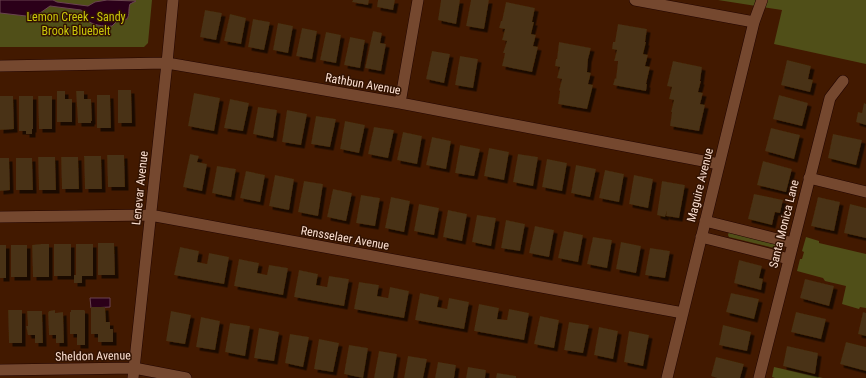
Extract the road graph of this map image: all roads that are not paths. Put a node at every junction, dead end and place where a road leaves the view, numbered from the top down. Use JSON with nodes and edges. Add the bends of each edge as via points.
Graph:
{"nodes":[{"id":1,"x":172,"y":0,"type":"edge"},
{"id":2,"x":418,"y":0,"type":"edge"},
{"id":3,"x":635,"y":0,"type":"edge"},
{"id":4,"x":762,"y":0,"type":"edge"},
{"id":5,"x":754,"y":22,"type":"junction"},
{"id":6,"x":167,"y":63,"type":"junction"},
{"id":7,"x":0,"y":66,"type":"edge"},
{"id":8,"x":843,"y":81,"type":"dead end"},
{"id":9,"x":400,"y":103,"type":"junction"},
{"id":10,"x":719,"y":164,"type":"junction"},
{"id":11,"x":809,"y":178,"type":"junction"},
{"id":12,"x":866,"y":192,"type":"edge"},
{"id":13,"x":150,"y":215,"type":"junction"},
{"id":14,"x":0,"y":217,"type":"edge"},
{"id":15,"x":705,"y":221,"type":"junction"},
{"id":16,"x":701,"y":237,"type":"junction"},
{"id":17,"x":793,"y":243,"type":"junction"},
{"id":18,"x":789,"y":259,"type":"junction"},
{"id":19,"x":683,"y":313,"type":"junction"},
{"id":20,"x":0,"y":370,"type":"edge"},
{"id":21,"x":133,"y":373,"type":"edge"},
{"id":22,"x":186,"y":378,"type":"edge"},
{"id":23,"x":667,"y":378,"type":"edge"},
{"id":24,"x":760,"y":378,"type":"edge"}],
"edges":[{"from":1,"to":6,"type":"street","name":"Lenevar Avenue"},
{"from":2,"to":9,"type":"street"},
{"from":3,"to":5,"type":"street"},
{"from":4,"to":5,"type":"street","name":"Maguire Avenue"},
{"from":5,"to":10,"type":"street","name":"Maguire Avenue"},
{"from":6,"to":7,"type":"street","name":"Rathbun Avenue"},
{"from":6,"to":9,"type":"street","name":"Rathbun Avenue"},
{"from":6,"to":13,"type":"street","name":"Lenevar Avenue"},
{"from":8,"to":11,"type":"street","name":"Santa Monica Lane","via":[[830,98]]},
{"from":9,"to":10,"type":"street","name":"Rathbun Avenue"},
{"from":10,"to":15,"type":"street","name":"Maguire Avenue"},
{"from":11,"to":12,"type":"street"},
{"from":11,"to":17,"type":"street","name":"Santa Monica Lane"},
{"from":13,"to":14,"type":"street","name":"Rensselaer Avenue"},
{"from":13,"to":19,"type":"street","name":"Rensselaer Avenue"},
{"from":13,"to":21,"type":"street","name":"Lenevar Avenue"},
{"from":15,"to":16,"type":"street","name":"Maguire Avenue"},
{"from":15,"to":17,"type":"street"},
{"from":16,"to":18,"type":"street"},
{"from":16,"to":19,"type":"street","name":"Maguire Avenue"},
{"from":17,"to":18,"type":"street","name":"Santa Monica Lane"},
{"from":18,"to":24,"type":"street","name":"Santa Monica Lane"},
{"from":19,"to":23,"type":"street","name":"Maguire Avenue"},
{"from":20,"to":21,"type":"street","name":"Sheldon Avenue"},
{"from":21,"to":22,"type":"street","name":"Sheldon Avenue"}]}
